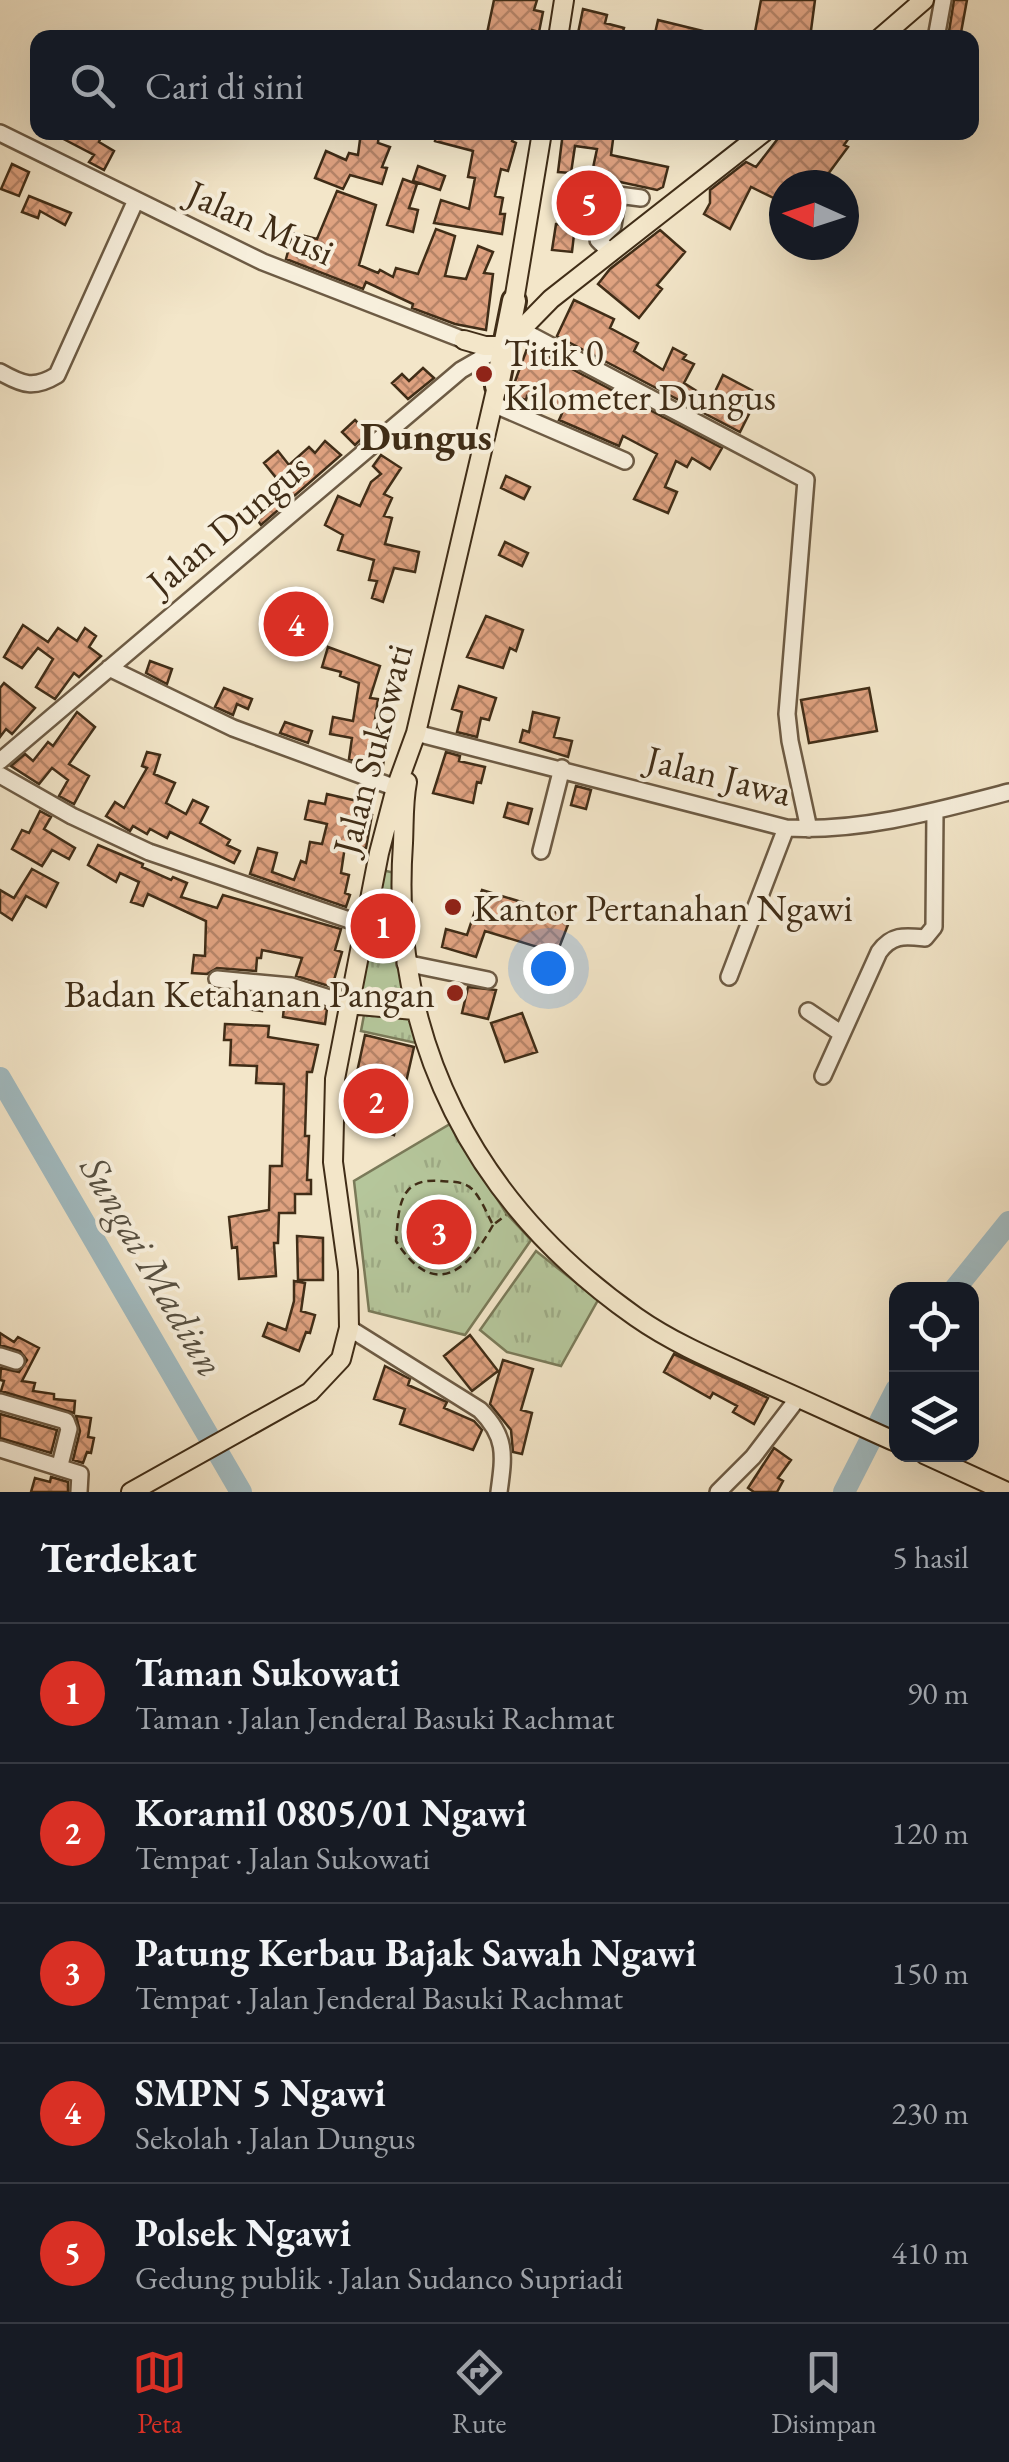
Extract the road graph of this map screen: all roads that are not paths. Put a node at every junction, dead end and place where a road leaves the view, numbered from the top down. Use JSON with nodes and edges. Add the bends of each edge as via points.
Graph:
{"nodes":[{"id":1,"x":564,"y":0,"type":"edge"},
{"id":2,"x":943,"y":0,"type":"edge"},
{"id":3,"x":921,"y":1,"type":"edge"},
{"id":4,"x":559,"y":30,"type":"edge"},
{"id":5,"x":889,"y":30,"type":"edge"},
{"id":6,"x":937,"y":30,"type":"edge"},
{"id":7,"x":0,"y":133,"type":"edge"},
{"id":8,"x":541,"y":140,"type":"edge"},
{"id":9,"x":754,"y":140,"type":"edge"},
{"id":10,"x":641,"y":198,"type":"dead end"},
{"id":11,"x":136,"y":200,"type":"junction"},
{"id":12,"x":611,"y":253,"type":"junction"},
{"id":13,"x":514,"y":301,"type":"joint"},
{"id":14,"x":511,"y":339,"type":"junction"},
{"id":15,"x":464,"y":340,"type":"joint"},
{"id":16,"x":0,"y":372,"type":"edge"},
{"id":17,"x":495,"y":395,"type":"junction"},
{"id":18,"x":625,"y":461,"type":"dead end"},
{"id":19,"x":109,"y":668,"type":"junction"},
{"id":20,"x":416,"y":733,"type":"junction"},
{"id":21,"x":0,"y":761,"type":"edge"},
{"id":22,"x":562,"y":768,"type":"junction"},
{"id":23,"x":0,"y":776,"type":"edge"},
{"id":24,"x":396,"y":788,"type":"junction"},
{"id":25,"x":1009,"y":792,"type":"edge"},
{"id":26,"x":935,"y":812,"type":"junction"},
{"id":27,"x":786,"y":828,"type":"junction"},
{"id":28,"x":808,"y":829,"type":"junction"},
{"id":29,"x":541,"y":851,"type":"dead end"},
{"id":30,"x":364,"y":925,"type":"junction"},
{"id":31,"x":405,"y":963,"type":"junction"},
{"id":32,"x":728,"y":977,"type":"dead end"},
{"id":33,"x":217,"y":978,"type":"dead end"},
{"id":34,"x":488,"y":980,"type":"dead end"},
{"id":35,"x":348,"y":1004,"type":"junction"},
{"id":36,"x":414,"y":1010,"type":"junction"},
{"id":37,"x":808,"y":1011,"type":"dead end"},
{"id":38,"x":842,"y":1034,"type":"junction"},
{"id":39,"x":823,"y":1076,"type":"dead end"},
{"id":40,"x":349,"y":1328,"type":"junction"},
{"id":41,"x":798,"y":1398,"type":"junction"},
{"id":42,"x":0,"y":1402,"type":"edge"},
{"id":43,"x":889,"y":1439,"type":"edge"},
{"id":44,"x":0,"y":1449,"type":"edge"},
{"id":45,"x":941,"y":1462,"type":"edge"},
{"id":46,"x":60,"y":1465,"type":"junction"},
{"id":47,"x":78,"y":1492,"type":"edge"},
{"id":48,"x":131,"y":1492,"type":"edge"},
{"id":49,"x":499,"y":1492,"type":"edge"},
{"id":50,"x":718,"y":1492,"type":"edge"},
{"id":51,"x":1007,"y":1492,"type":"edge"}],
"edges":[{"from":1,"to":4,"type":"main road"},
{"from":2,"to":6,"type":"street"},
{"from":3,"to":5,"type":"main road"},
{"from":7,"to":11,"type":"street","name":"Jalan Musi"},
{"from":8,"to":13,"type":"main road","name":"Jalan Sukowati"},
{"from":9,"to":12,"type":"main road"},
{"from":10,"to":12,"type":"street","via":[[618,195],[612,226],[598,240]]},
{"from":11,"to":15,"type":"street","name":"Jalan Musi","via":[[263,262]]},
{"from":11,"to":16,"type":"street","via":[[57,376],[40,385]]},
{"from":12,"to":14,"type":"main road","via":[[551,298]]},
{"from":13,"to":14,"type":"highway","name":"Jalan Sukowati"},
{"from":14,"to":15,"type":"main road","name":"Jalan Musi","via":[[484,346]]},
{"from":14,"to":17,"type":"highway","name":"Jalan Sukowati"},
{"from":14,"to":19,"type":"street","name":"Jalan Dungus","via":[[461,370]]},
{"from":14,"to":28,"type":"street","via":[[806,480],[788,714]]},
{"from":17,"to":18,"type":"street"},
{"from":17,"to":20,"type":"main road","name":"Jalan Sukowati"},
{"from":19,"to":21,"type":"street","name":"Jalan Dungus"},
{"from":19,"to":24,"type":"street","via":[[233,728]]},
{"from":20,"to":22,"type":"street","name":"Jalan Jawa"},
{"from":20,"to":24,"type":"main road","name":"Jalan Sukowati"},
{"from":20,"to":31,"type":"main road","via":[[404,800],[399,907]]},
{"from":22,"to":27,"type":"street","name":"Jalan Jawa"},
{"from":22,"to":29,"type":"street"},
{"from":23,"to":30,"type":"street","via":[[149,852]]},
{"from":24,"to":30,"type":"main road","name":"Jalan Sukowati"},
{"from":25,"to":26,"type":"street","name":"Jalan Jawa"},
{"from":26,"to":28,"type":"street","name":"Jalan Jawa"},
{"from":26,"to":38,"type":"street","via":[[934,927],[925,938],[901,936],[886,943]]},
{"from":27,"to":28,"type":"street","name":"Jalan Jawa"},
{"from":27,"to":32,"type":"street"},
{"from":30,"to":35,"type":"main road","name":"Jalan Sukowati"},
{"from":31,"to":34,"type":"street"},
{"from":31,"to":36,"type":"main road"},
{"from":33,"to":35,"type":"street","via":[[291,986]]},
{"from":35,"to":36,"type":"main road"},
{"from":35,"to":40,"type":"main road","name":"Jalan Sukowati","via":[[333,1162]]},
{"from":36,"to":41,"type":"main road","via":[[444,1094],[515,1208],[636,1317]]},
{"from":37,"to":38,"type":"street"},
{"from":38,"to":39,"type":"street"},
{"from":40,"to":48,"type":"main road","name":"Jalan Sukowati","via":[[341,1359],[310,1392]]},
{"from":40,"to":49,"type":"street","via":[[494,1424],[501,1437]]},
{"from":41,"to":43,"type":"main road"},
{"from":41,"to":50,"type":"street"},
{"from":42,"to":46,"type":"street","via":[[66,1421]]},
{"from":44,"to":46,"type":"street"},
{"from":45,"to":51,"type":"main road"},
{"from":46,"to":47,"type":"street","via":[[80,1474]]}]}
